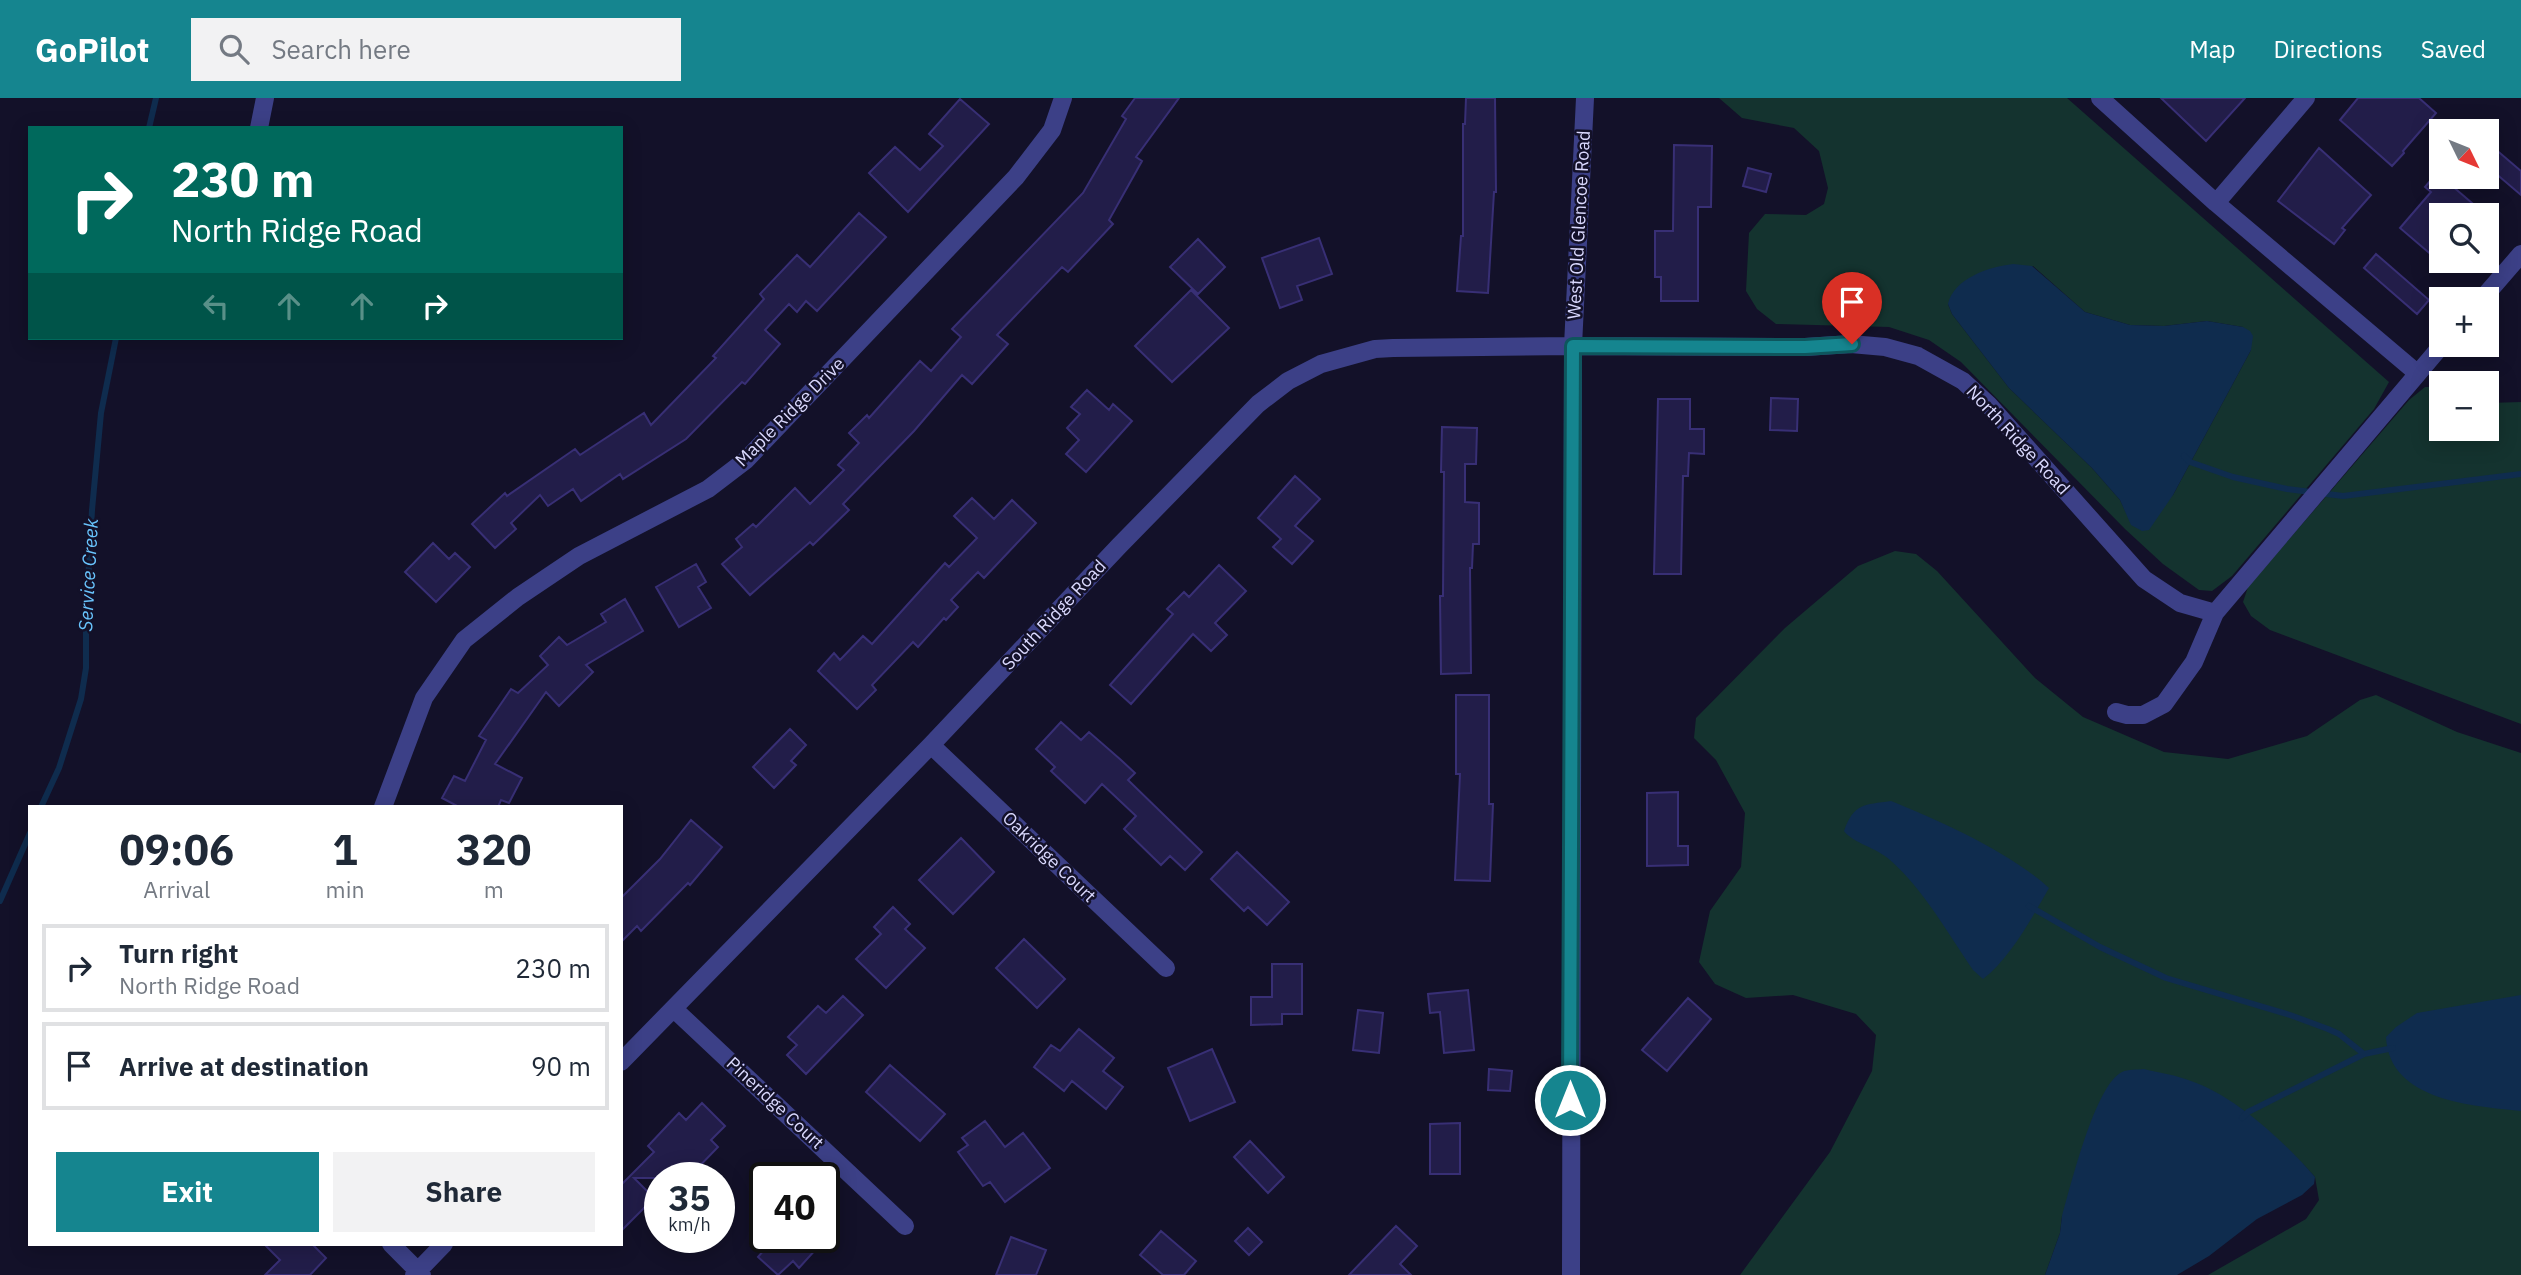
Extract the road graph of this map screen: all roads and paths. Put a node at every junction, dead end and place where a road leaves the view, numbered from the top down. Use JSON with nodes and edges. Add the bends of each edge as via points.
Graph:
{"nodes":[{"id":1,"x":265,"y":98,"type":"edge"},
{"id":2,"x":1063,"y":98,"type":"edge"},
{"id":3,"x":1585,"y":98,"type":"edge"},
{"id":4,"x":2100,"y":98,"type":"edge"},
{"id":5,"x":2306,"y":98,"type":"edge"},
{"id":6,"x":259,"y":126,"type":"edge"},
{"id":7,"x":2216,"y":203,"type":"junction"},
{"id":8,"x":2521,"y":254,"type":"edge"},
{"id":9,"x":2492,"y":287,"type":"edge"},
{"id":10,"x":1573,"y":346,"type":"junction"},
{"id":11,"x":2431,"y":357,"type":"edge"},
{"id":12,"x":2417,"y":373,"type":"junction"},
{"id":13,"x":2215,"y":613,"type":"junction"},
{"id":14,"x":2116,"y":712,"type":"dead end"},
{"id":15,"x":931,"y":745,"type":"junction"},
{"id":16,"x":384,"y":805,"type":"edge"},
{"id":17,"x":1166,"y":968,"type":"dead end"},
{"id":18,"x":674,"y":1010,"type":"junction"},
{"id":19,"x":623,"y":1060,"type":"edge"},
{"id":20,"x":905,"y":1226,"type":"dead end"},
{"id":21,"x":393,"y":1246,"type":"edge"},
{"id":22,"x":442,"y":1246,"type":"edge"},
{"id":23,"x":418,"y":1274,"type":"edge"},
{"id":24,"x":1571,"y":1275,"type":"edge"}],
"edges":[{"from":1,"to":6,"type":"street"},
{"from":2,"to":16,"type":"street","name":"Maple Ridge Drive","via":[[1052,130],[1016,177],[746,460],[708,489],[579,556],[464,640],[424,698]]},
{"from":3,"to":10,"type":"street","name":"West Old Glencoe Road"},
{"from":4,"to":7,"type":"street"},
{"from":5,"to":7,"type":"street"},
{"from":7,"to":12,"type":"street"},
{"from":8,"to":9,"type":"street"},
{"from":10,"to":13,"type":"street","name":"North Ridge Road","via":[[1852,344],[1918,356],[1963,381],[1988,404],[2144,579],[2180,603]]},
{"from":10,"to":15,"type":"street","name":"South Ridge Road","via":[[1375,349],[1321,364],[1288,381],[1230,432]]},
{"from":10,"to":24,"type":"street","name":"West Old Glencoe Road"},
{"from":11,"to":12,"type":"street"},
{"from":12,"to":13,"type":"street"},
{"from":13,"to":14,"type":"street","via":[[2194,662],[2164,704],[2143,715]]},
{"from":15,"to":17,"type":"street","name":"Oakridge Court"},
{"from":15,"to":18,"type":"street","name":"South Ridge Road"},
{"from":18,"to":19,"type":"street","name":"South Ridge Road"},
{"from":18,"to":20,"type":"street","name":"Pineridge Court"},
{"from":21,"to":23,"type":"street"},
{"from":22,"to":23,"type":"street"}]}
